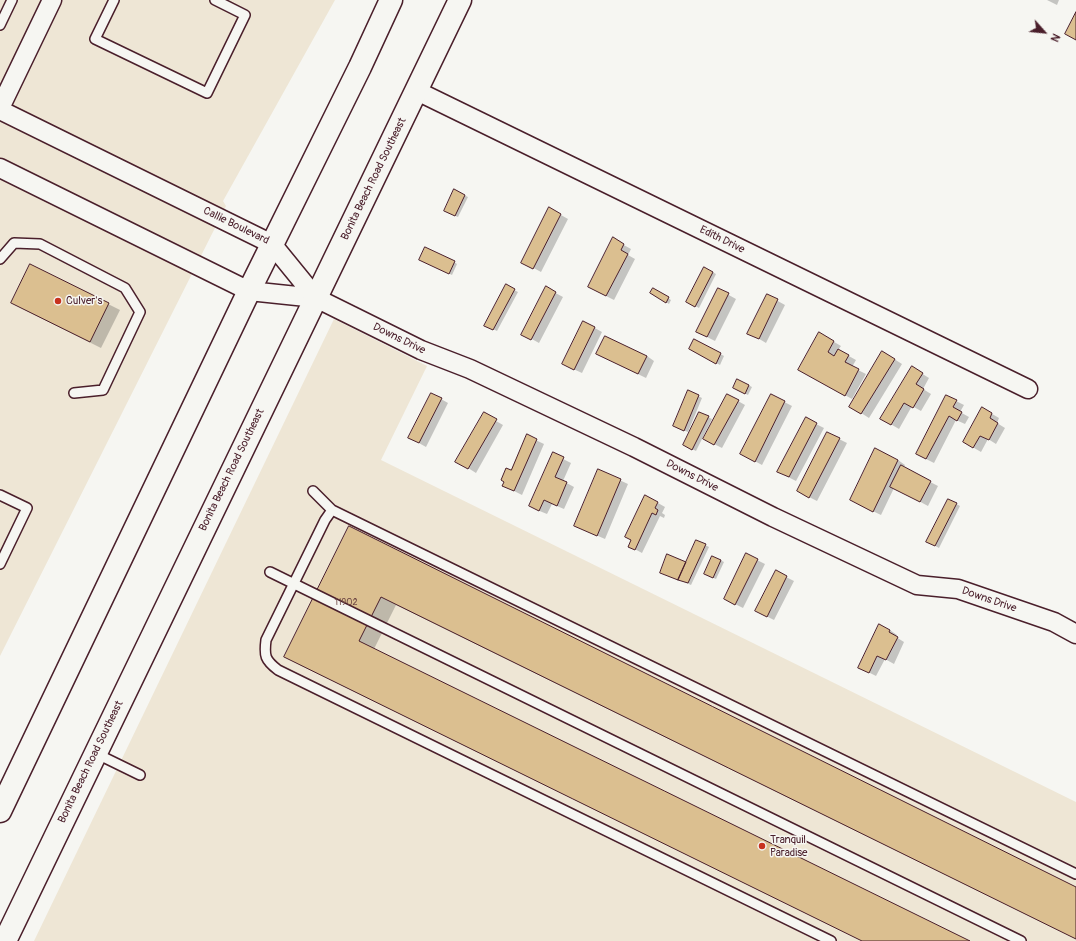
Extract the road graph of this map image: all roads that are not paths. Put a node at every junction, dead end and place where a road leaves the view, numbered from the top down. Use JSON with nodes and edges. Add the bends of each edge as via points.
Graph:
{"nodes":[{"id":1,"x":12,"y":0,"type":"edge"},
{"id":2,"x":52,"y":0,"type":"edge"},
{"id":3,"x":114,"y":0,"type":"edge"},
{"id":4,"x":215,"y":0,"type":"edge"},
{"id":5,"x":391,"y":0,"type":"edge"},
{"id":6,"x":460,"y":0,"type":"edge"},
{"id":7,"x":0,"y":25,"type":"edge"},
{"id":8,"x":417,"y":91,"type":"junction"},
{"id":9,"x":0,"y":109,"type":"edge"},
{"id":10,"x":0,"y":168,"type":"edge"},
{"id":11,"x":272,"y":244,"type":"junction"},
{"id":12,"x":0,"y":259,"type":"edge"},
{"id":13,"x":249,"y":291,"type":"junction"},
{"id":14,"x":316,"y":298,"type":"junction"},
{"id":15,"x":1028,"y":389,"type":"dead end"},
{"id":16,"x":74,"y":393,"type":"dead end"},
{"id":17,"x":313,"y":491,"type":"dead end"},
{"id":18,"x":0,"y":495,"type":"edge"},
{"id":19,"x":332,"y":510,"type":"junction"},
{"id":20,"x":0,"y":564,"type":"edge"},
{"id":21,"x":270,"y":572,"type":"dead end"},
{"id":22,"x":294,"y":584,"type":"junction"},
{"id":23,"x":1076,"y":634,"type":"edge"},
{"id":24,"x":95,"y":753,"type":"junction"},
{"id":25,"x":140,"y":775,"type":"dead end"},
{"id":26,"x":0,"y":812,"type":"edge"},
{"id":27,"x":1076,"y":874,"type":"edge"},
{"id":28,"x":5,"y":941,"type":"edge"},
{"id":29,"x":831,"y":941,"type":"edge"},
{"id":30,"x":1021,"y":941,"type":"edge"}],
"edges":[{"from":1,"to":7,"type":"lane"},
{"from":2,"to":9,"type":"street"},
{"from":3,"to":4,"type":"lane","via":[[95,39],[207,93],[245,15]]},
{"from":5,"to":11,"type":"main road"},
{"from":6,"to":8,"type":"main road","name":"Bonita Beach Road Southeast"},
{"from":8,"to":14,"type":"main road","name":"Bonita Beach Road Southeast"},
{"from":8,"to":15,"type":"street","name":"Edith Drive"},
{"from":9,"to":11,"type":"street","name":"Callie Boulevard"},
{"from":10,"to":13,"type":"street"},
{"from":11,"to":13,"type":"main road"},
{"from":11,"to":14,"type":"street","name":"Callie Boulevard"},
{"from":12,"to":16,"type":"lane","via":[[14,243],[40,244],[125,288],[140,312],[103,390]]},
{"from":13,"to":14,"type":"street"},
{"from":13,"to":26,"type":"main road"},
{"from":14,"to":23,"type":"street","name":"Downs Drive","via":[[421,350],[470,369],[634,447],[773,517],[917,584],[958,589],[1054,622]]},
{"from":14,"to":24,"type":"main road","name":"Bonita Beach Road Southeast"},
{"from":17,"to":19,"type":"lane"},
{"from":18,"to":20,"type":"lane","via":[[27,508]]},
{"from":19,"to":22,"type":"lane"},
{"from":19,"to":27,"type":"lane"},
{"from":21,"to":22,"type":"lane"},
{"from":22,"to":29,"type":"lane","via":[[266,640],[265,652],[270,664],[278,670]]},
{"from":22,"to":30,"type":"lane"},
{"from":24,"to":25,"type":"lane"},
{"from":24,"to":28,"type":"main road","name":"Bonita Beach Road Southeast"}]}
